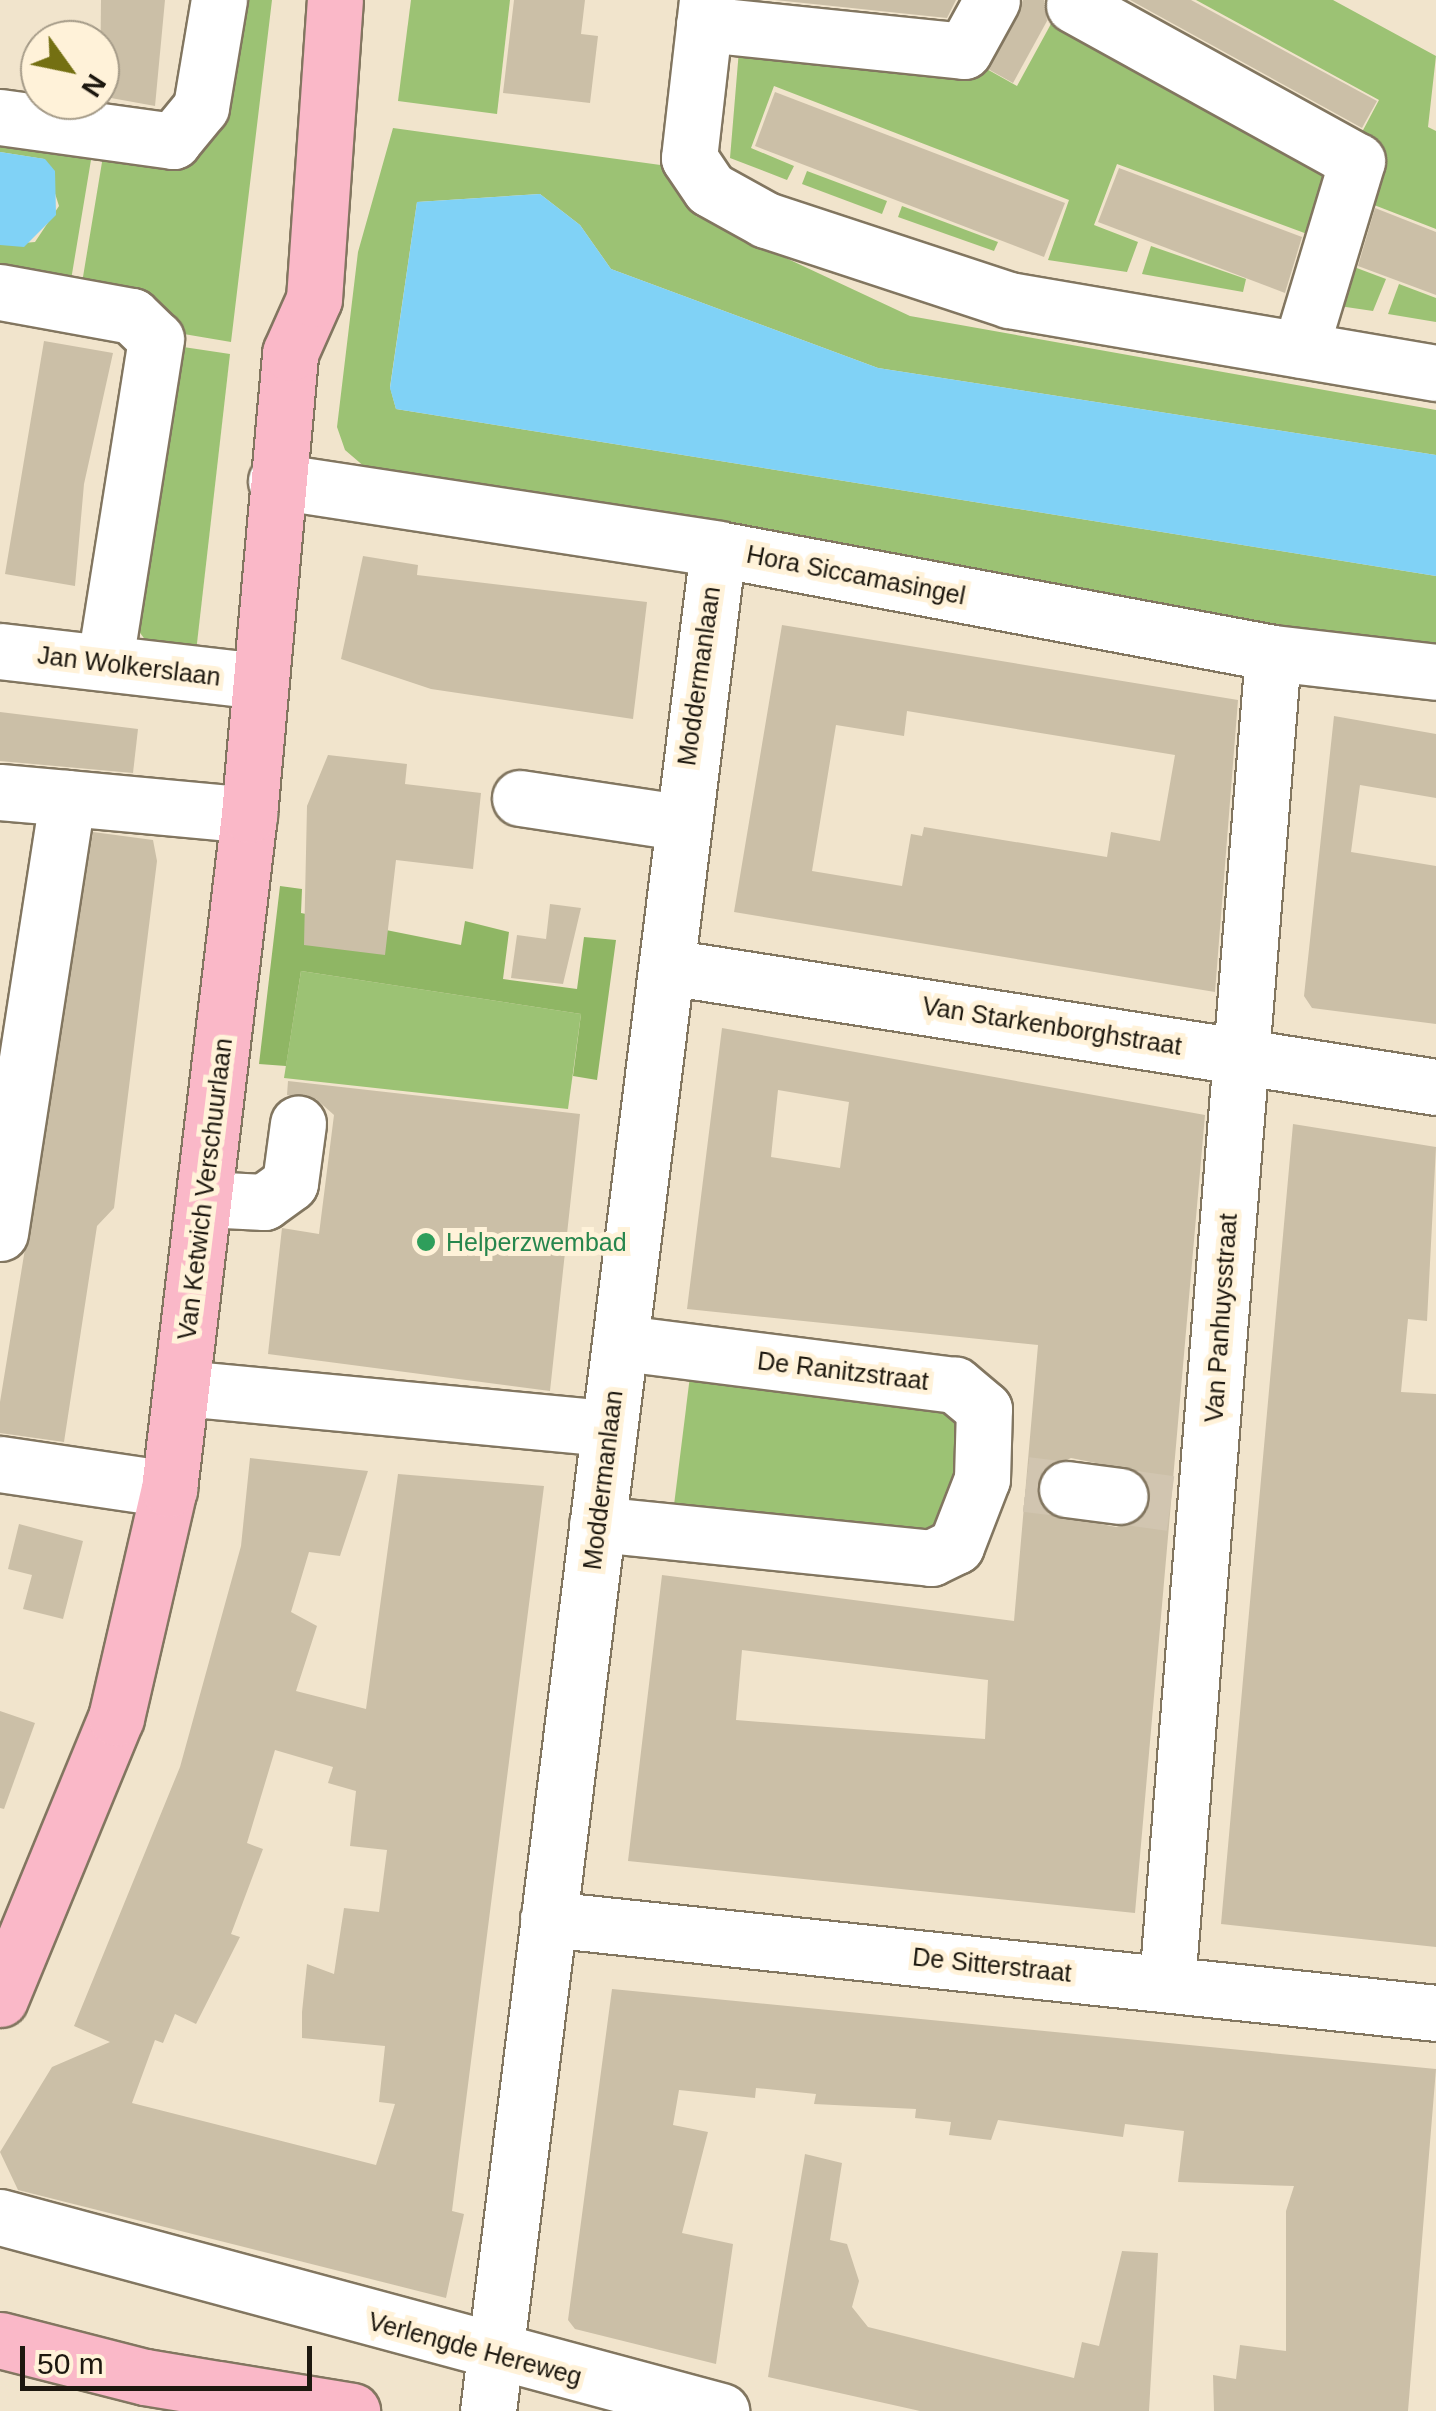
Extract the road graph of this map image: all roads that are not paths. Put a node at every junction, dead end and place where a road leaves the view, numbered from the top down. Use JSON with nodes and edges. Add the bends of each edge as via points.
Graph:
{"nodes":[{"id":1,"x":219,"y":0,"type":"edge"},
{"id":2,"x":335,"y":0,"type":"edge"},
{"id":3,"x":992,"y":0,"type":"edge"},
{"id":4,"x":1074,"y":6,"type":"dead end"},
{"id":5,"x":706,"y":12,"type":"edge"},
{"id":6,"x":0,"y":117,"type":"edge"},
{"id":7,"x":0,"y":292,"type":"edge"},
{"id":8,"x":1300,"y":350,"type":"junction"},
{"id":9,"x":1436,"y":373,"type":"edge"},
{"id":10,"x":276,"y":480,"type":"junction"},
{"id":11,"x":718,"y":549,"type":"junction"},
{"id":12,"x":0,"y":651,"type":"edge"},
{"id":13,"x":1272,"y":653,"type":"junction"},
{"id":14,"x":104,"y":660,"type":"junction"},
{"id":15,"x":1436,"y":672,"type":"edge"},
{"id":16,"x":258,"y":681,"type":"junction"},
{"id":17,"x":0,"y":792,"type":"edge"},
{"id":18,"x":67,"y":798,"type":"junction"},
{"id":19,"x":520,"y":798,"type":"dead end"},
{"id":20,"x":249,"y":815,"type":"junction"},
{"id":21,"x":678,"y":822,"type":"junction"},
{"id":22,"x":668,"y":967,"type":"junction"},
{"id":23,"x":1242,"y":1055,"type":"junction"},
{"id":24,"x":1436,"y":1087,"type":"edge"},
{"id":25,"x":298,"y":1124,"type":"dead end"},
{"id":26,"x":204,"y":1199,"type":"junction"},
{"id":27,"x":0,"y":1232,"type":"edge"},
{"id":28,"x":621,"y":1343,"type":"junction"},
{"id":29,"x":182,"y":1388,"type":"junction"},
{"id":30,"x":609,"y":1428,"type":"junction"},
{"id":31,"x":0,"y":1464,"type":"edge"},
{"id":32,"x":1025,"y":1484,"type":"junction"},
{"id":33,"x":168,"y":1489,"type":"junction"},
{"id":34,"x":1166,"y":1502,"type":"junction"},
{"id":35,"x":598,"y":1524,"type":"junction"},
{"id":36,"x":548,"y":1919,"type":"junction"},
{"id":37,"x":1167,"y":1984,"type":"junction"},
{"id":38,"x":0,"y":1999,"type":"edge"},
{"id":39,"x":1436,"y":2013,"type":"edge"},
{"id":40,"x":0,"y":2217,"type":"edge"},
{"id":41,"x":0,"y":2340,"type":"edge"},
{"id":42,"x":501,"y":2358,"type":"junction"},
{"id":43,"x":352,"y":2411,"type":"edge"},
{"id":44,"x":488,"y":2411,"type":"edge"},
{"id":45,"x":720,"y":2411,"type":"edge"}],
"edges":[{"from":1,"to":6,"type":"street","via":[[196,122],[158,143]]},
{"from":2,"to":10,"type":"main road","name":"Van Ketwich Verschuurlaan","via":[[325,70],[290,176],[277,298],[290,353]]},
{"from":3,"to":5,"type":"street","via":[[964,51]]},
{"from":4,"to":8,"type":"street","via":[[1356,161]]},
{"from":5,"to":8,"type":"street","via":[[688,158],[710,189],[766,220],[1008,300]]},
{"from":7,"to":14,"type":"street","via":[[132,316],[156,339]]},
{"from":8,"to":9,"type":"street"},
{"from":10,"to":11,"type":"street","name":"Hora Siccamasingel"},
{"from":10,"to":16,"type":"main road","name":"Van Ketwich Verschuurlaan"},
{"from":11,"to":13,"type":"street","name":"Hora Siccamasingel"},
{"from":11,"to":21,"type":"street","name":"Moddermanlaan"},
{"from":12,"to":14,"type":"street","name":"Jan Wolkerslaan"},
{"from":13,"to":15,"type":"street","name":"Hora Siccamasingel"},
{"from":13,"to":23,"type":"street","name":"Van Panhuysstraat"},
{"from":14,"to":16,"type":"street","name":"Jan Wolkerslaan"},
{"from":16,"to":20,"type":"main road","name":"Van Ketwich Verschuurlaan"},
{"from":17,"to":18,"type":"street"},
{"from":18,"to":20,"type":"street"},
{"from":18,"to":27,"type":"street"},
{"from":19,"to":21,"type":"street"},
{"from":20,"to":26,"type":"main road","name":"Van Ketwich Verschuurlaan"},
{"from":21,"to":22,"type":"street","name":"Moddermanlaan"},
{"from":22,"to":23,"type":"street","name":"Van Starkenborghstraat"},
{"from":22,"to":28,"type":"street","name":"Moddermanlaan"},
{"from":23,"to":24,"type":"street","name":"Van Starkenborghstraat"},
{"from":23,"to":34,"type":"street","name":"Van Panhuysstraat"},
{"from":25,"to":26,"type":"street","via":[[290,1183],[264,1202]]},
{"from":26,"to":29,"type":"main road","name":"Van Ketwich Verschuurlaan"},
{"from":28,"to":30,"type":"street","name":"Moddermanlaan"},
{"from":28,"to":32,"type":"street","name":"De Ranitzstraat","via":[[955,1385],[984,1410]]},
{"from":29,"to":30,"type":"street"},
{"from":29,"to":33,"type":"main road","name":"Van Ketwich Verschuurlaan"},
{"from":30,"to":35,"type":"street","name":"Moddermanlaan"},
{"from":31,"to":33,"type":"street"},
{"from":32,"to":34,"type":"street"},
{"from":32,"to":35,"type":"street","name":"De Ranitzstraat","via":[[956,1546],[931,1558]]},
{"from":33,"to":38,"type":"main road","name":"Van Ketwich Verschuurlaan","via":[[116,1718]]},
{"from":34,"to":37,"type":"street","name":"Van Panhuysstraat"},
{"from":35,"to":36,"type":"street","name":"Moddermanlaan"},
{"from":36,"to":37,"type":"street","name":"De Sitterstraat"},
{"from":36,"to":42,"type":"street","name":"Moddermanlaan"},
{"from":37,"to":39,"type":"street","name":"De Sitterstraat"},
{"from":40,"to":42,"type":"street","name":"Verlengde Hereweg"},
{"from":41,"to":43,"type":"main road","via":[[145,2377]]},
{"from":42,"to":44,"type":"street","name":"Moddermanlaan"},
{"from":42,"to":45,"type":"street","name":"Verlengde Hereweg"}]}
